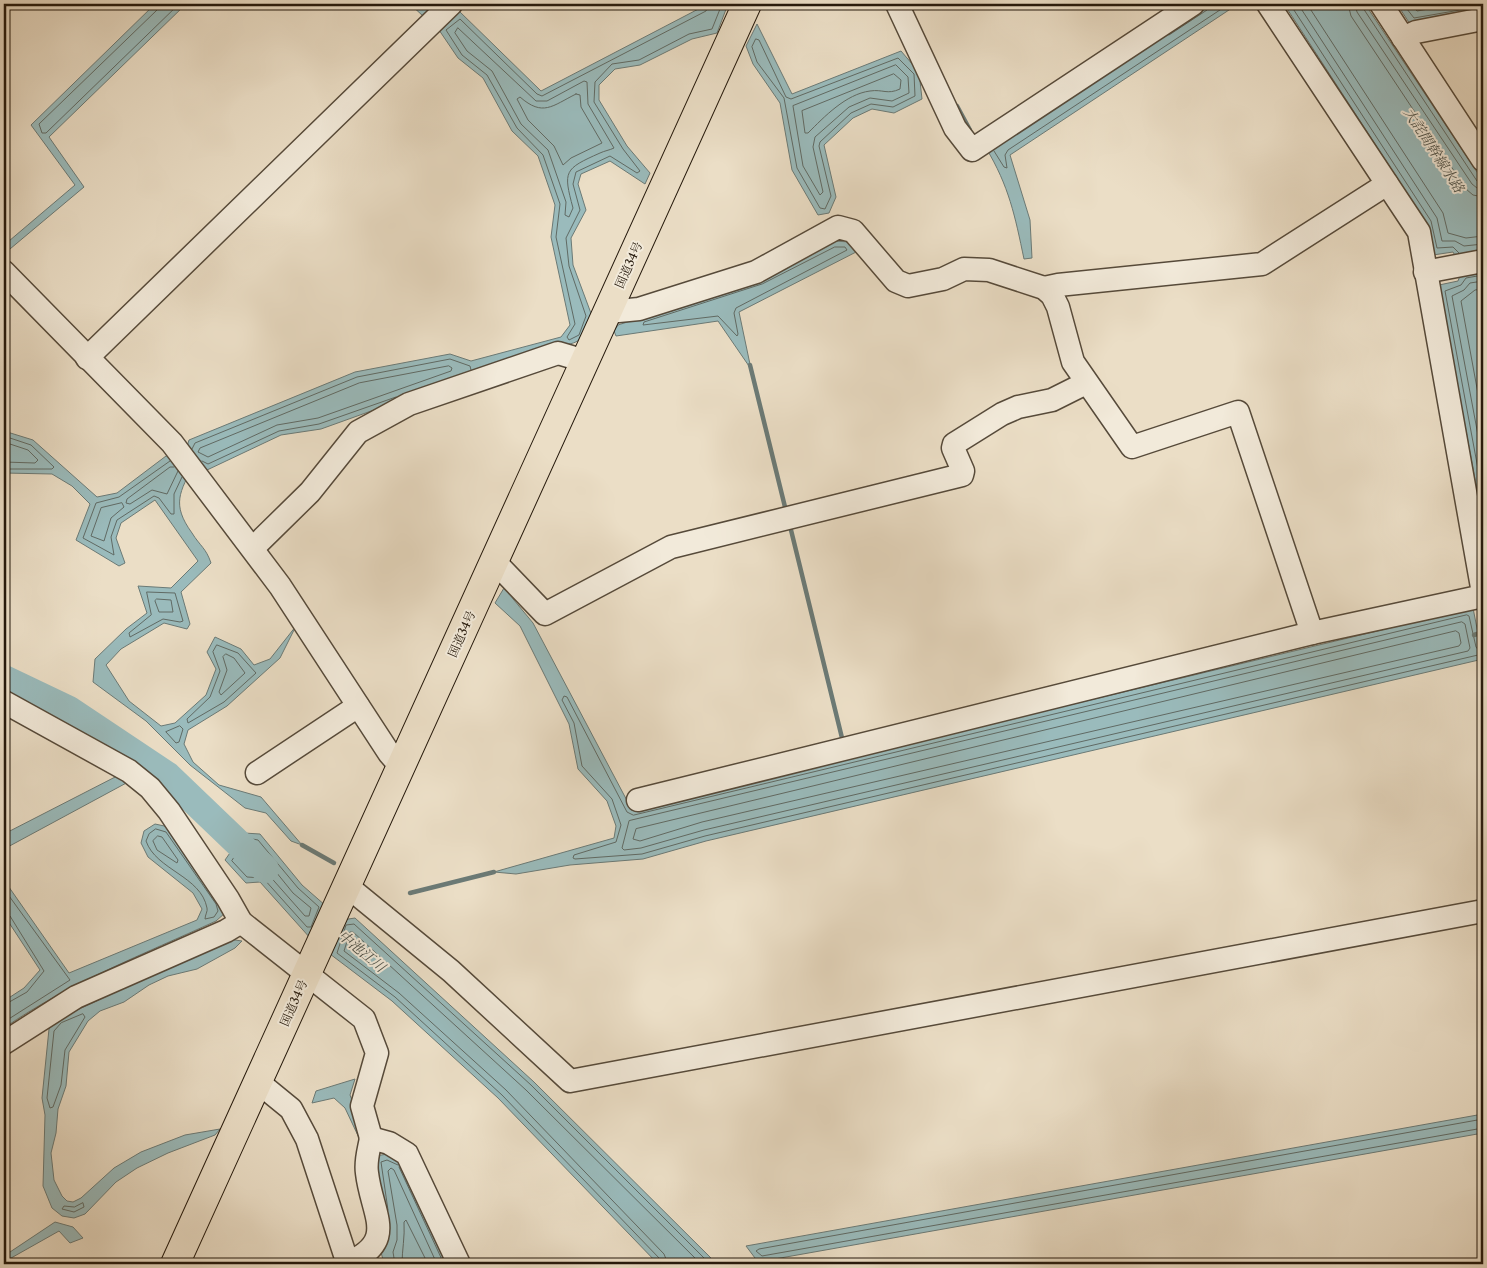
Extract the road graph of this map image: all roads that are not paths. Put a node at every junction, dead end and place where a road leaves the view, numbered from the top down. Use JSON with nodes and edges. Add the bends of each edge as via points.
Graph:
{"nodes":[{"id":1,"x":747,"y":4,"type":"edge"},
{"id":2,"x":897,"y":4,"type":"edge"},
{"id":3,"x":1193,"y":4,"type":"edge"},
{"id":4,"x":1268,"y":4,"type":"edge"},
{"id":5,"x":1384,"y":7,"type":"edge"},
{"id":6,"x":444,"y":10,"type":"edge"},
{"id":7,"x":1483,"y":19,"type":"edge"},
{"id":8,"x":1403,"y":38,"type":"junction"},
{"id":9,"x":1483,"y":160,"type":"edge"},
{"id":10,"x":1387,"y":184,"type":"junction"},
{"id":11,"x":1483,"y":261,"type":"edge"},
{"id":12,"x":4,"y":272,"type":"edge"},
{"id":13,"x":1425,"y":272,"type":"junction"},
{"id":14,"x":1044,"y":288,"type":"junction"},
{"id":15,"x":608,"y":312,"type":"junction"},
{"id":16,"x":87,"y":358,"type":"junction"},
{"id":17,"x":585,"y":361,"type":"junction"},
{"id":18,"x":1086,"y":383,"type":"junction"},
{"id":19,"x":253,"y":548,"type":"junction"},
{"id":20,"x":495,"y":562,"type":"junction"},
{"id":21,"x":1483,"y":594,"type":"edge"},
{"id":22,"x":1312,"y":633,"type":"junction"},
{"id":23,"x":4,"y":702,"type":"edge"},
{"id":24,"x":358,"y":706,"type":"junction"},
{"id":25,"x":402,"y":768,"type":"junction"},
{"id":26,"x":257,"y":773,"type":"dead end"},
{"id":27,"x":638,"y":800,"type":"dead end"},
{"id":28,"x":344,"y":892,"type":"junction"},
{"id":29,"x":1483,"y":911,"type":"edge"},
{"id":30,"x":241,"y":922,"type":"junction"},
{"id":31,"x":310,"y":967,"type":"junction"},
{"id":32,"x":4,"y":1043,"type":"edge"},
{"id":33,"x":258,"y":1082,"type":"junction"},
{"id":34,"x":371,"y":1138,"type":"junction"},
{"id":35,"x":175,"y":1264,"type":"edge"},
{"id":36,"x":347,"y":1264,"type":"edge"},
{"id":37,"x":458,"y":1264,"type":"edge"}],
"edges":[{"from":1,"to":15,"type":"highway","name":"国道34号"},
{"from":2,"to":3,"type":"street","via":[[955,128],[972,150]]},
{"from":4,"to":10,"type":"street"},
{"from":5,"to":8,"type":"street"},
{"from":6,"to":16,"type":"street"},
{"from":7,"to":8,"type":"street","via":[[1416,32]]},
{"from":8,"to":9,"type":"street"},
{"from":10,"to":13,"type":"street","via":[[1419,232]]},
{"from":10,"to":14,"type":"street","via":[[1262,264]]},
{"from":11,"to":13,"type":"street"},
{"from":12,"to":16,"type":"street"},
{"from":13,"to":21,"type":"street"},
{"from":14,"to":15,"type":"street","via":[[989,270],[964,269],[943,280],[908,286],[896,281],[853,231],[838,227],[756,272],[639,309]]},
{"from":14,"to":18,"type":"street","via":[[1058,307],[1073,362]]},
{"from":15,"to":17,"type":"highway","name":"国道34号"},
{"from":16,"to":19,"type":"street","via":[[172,443]]},
{"from":17,"to":19,"type":"street","via":[[558,353],[409,404],[358,432],[310,492]]},
{"from":17,"to":20,"type":"highway","name":"国道34号"},
{"from":18,"to":20,"type":"street","via":[[1052,400],[1018,407],[954,444],[952,448],[962,475],[671,547],[545,614]]},
{"from":18,"to":22,"type":"street","via":[[1132,446],[1238,412]]},
{"from":19,"to":24,"type":"street"},
{"from":20,"to":25,"type":"highway","name":"国道34号"},
{"from":21,"to":22,"type":"street"},
{"from":22,"to":27,"type":"street"},
{"from":23,"to":30,"type":"street","via":[[129,771],[150,788],[169,811]]},
{"from":24,"to":25,"type":"street"},
{"from":24,"to":26,"type":"street"},
{"from":25,"to":28,"type":"highway","name":"国道34号"},
{"from":28,"to":29,"type":"street","via":[[450,971],[570,1081]]},
{"from":28,"to":31,"type":"highway","name":"国道34号"},
{"from":30,"to":31,"type":"street"},
{"from":30,"to":32,"type":"street","via":[[76,997]]},
{"from":31,"to":33,"type":"highway","name":"国道34号"},
{"from":31,"to":34,"type":"street","via":[[364,1019],[377,1053],[362,1106]]},
{"from":33,"to":35,"type":"highway","name":"国道34号"},
{"from":33,"to":36,"type":"street","via":[[291,1109],[307,1139]]},
{"from":34,"to":36,"type":"street","via":[[366,1173],[377,1216],[376,1244],[366,1254]]},
{"from":34,"to":37,"type":"street","via":[[389,1143],[407,1154]]}]}
